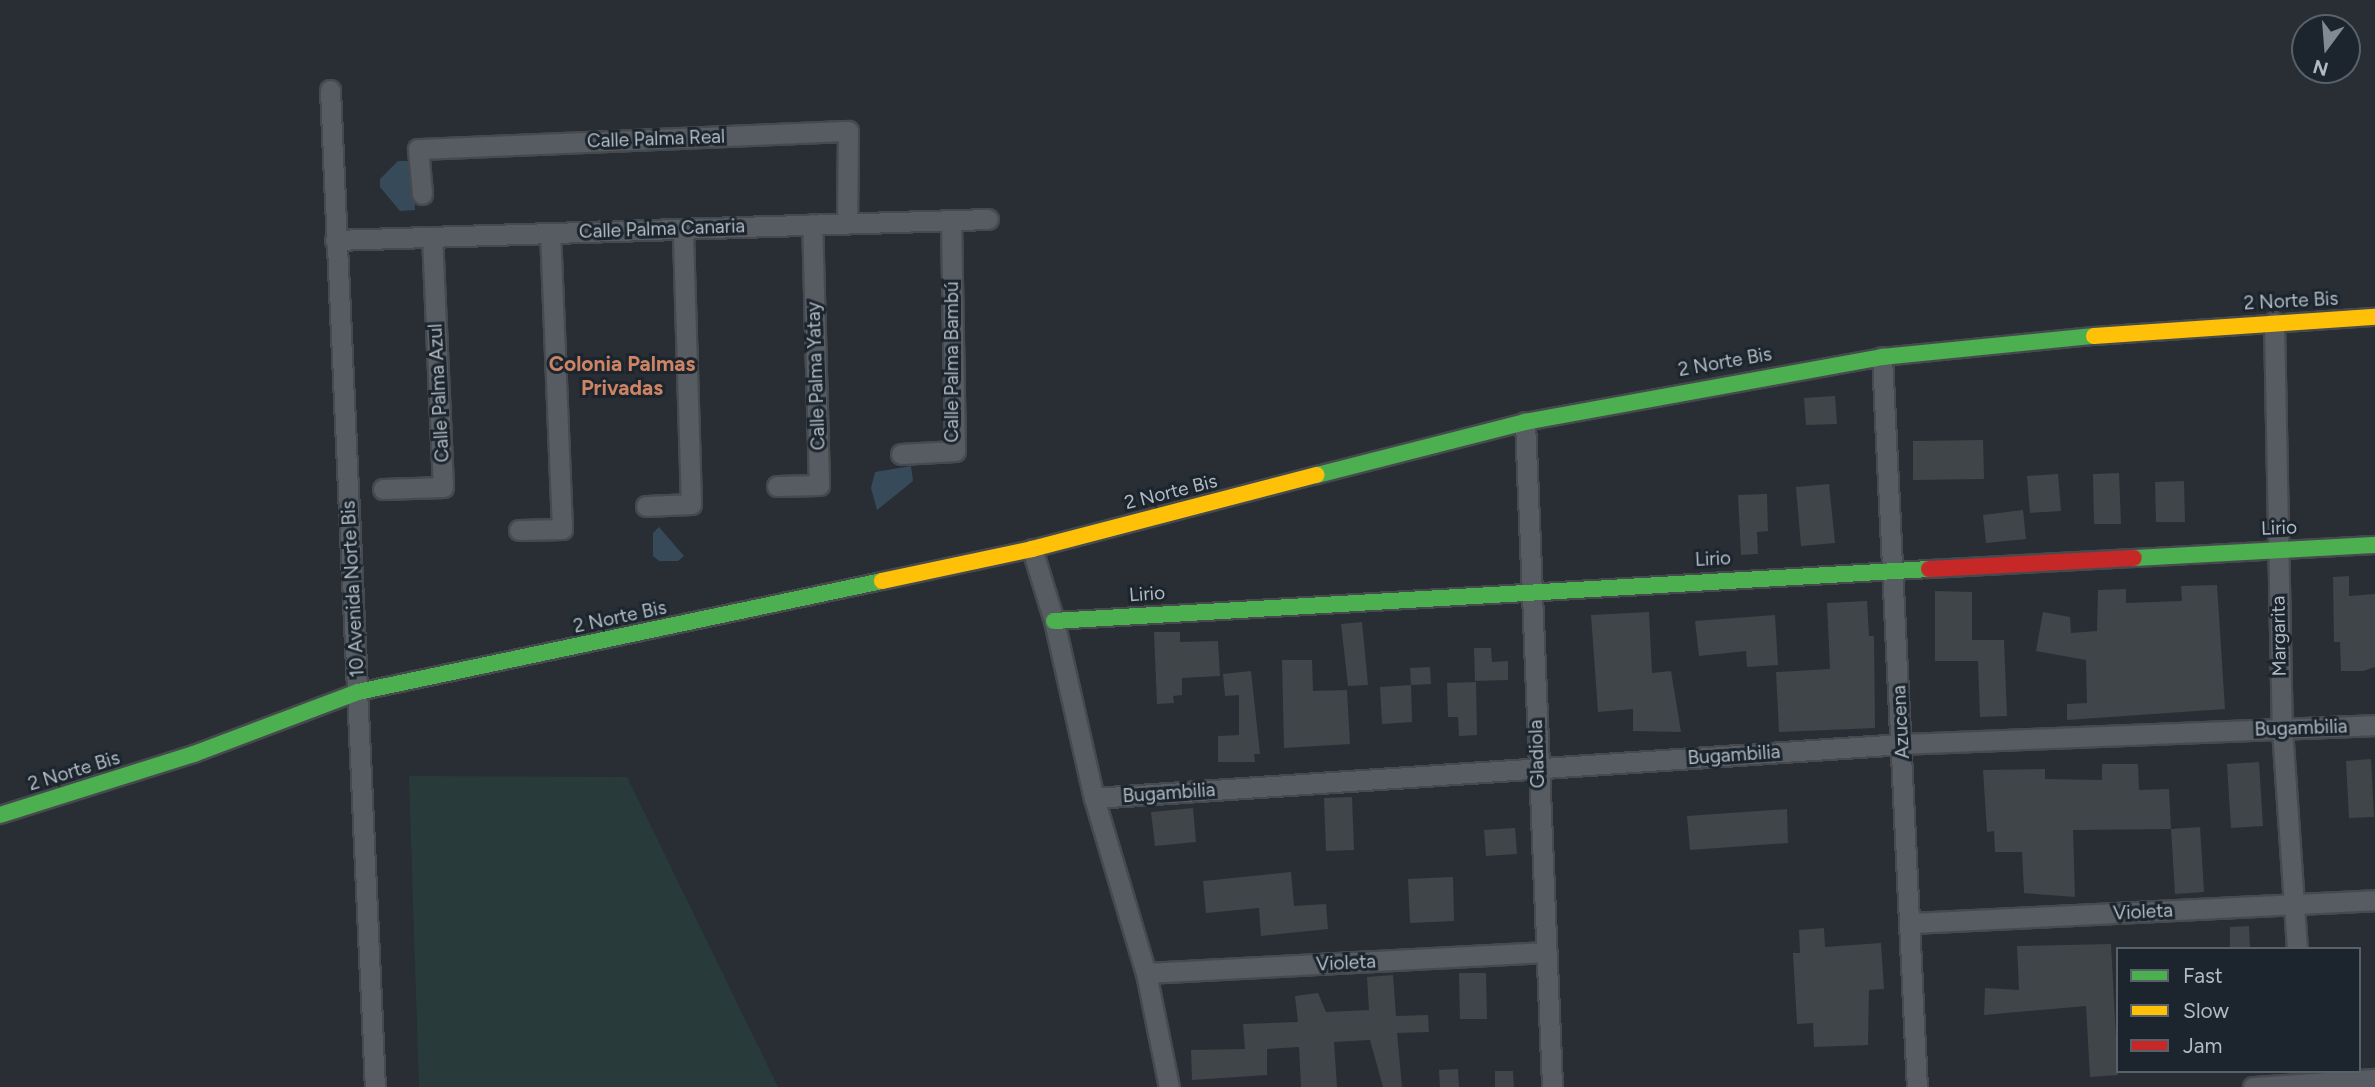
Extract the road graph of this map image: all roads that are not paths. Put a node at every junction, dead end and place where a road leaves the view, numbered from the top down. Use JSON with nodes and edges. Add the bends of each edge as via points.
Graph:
{"nodes":[{"id":1,"x":330,"y":90,"type":"dead end"},
{"id":2,"x":422,"y":194,"type":"dead end"},
{"id":3,"x":988,"y":219,"type":"dead end"},
{"id":4,"x":951,"y":220,"type":"junction"},
{"id":5,"x":847,"y":222,"type":"junction"},
{"id":6,"x":812,"y":225,"type":"junction"},
{"id":7,"x":683,"y":229,"type":"junction"},
{"id":8,"x":550,"y":233,"type":"junction"},
{"id":9,"x":432,"y":239,"type":"junction"},
{"id":10,"x":335,"y":240,"type":"junction"},
{"id":11,"x":2375,"y":317,"type":"edge"},
{"id":12,"x":2274,"y":322,"type":"junction"},
{"id":13,"x":1882,"y":357,"type":"junction"},
{"id":14,"x":1525,"y":422,"type":"junction"},
{"id":15,"x":901,"y":454,"type":"dead end"},
{"id":16,"x":777,"y":486,"type":"dead end"},
{"id":17,"x":383,"y":489,"type":"dead end"},
{"id":18,"x":646,"y":506,"type":"dead end"},
{"id":19,"x":519,"y":530,"type":"dead end"},
{"id":20,"x":2375,"y":545,"type":"edge"},
{"id":21,"x":2277,"y":548,"type":"junction"},
{"id":22,"x":1032,"y":549,"type":"junction"},
{"id":23,"x":1892,"y":571,"type":"junction"},
{"id":24,"x":1530,"y":590,"type":"junction"},
{"id":25,"x":1054,"y":621,"type":"junction"},
{"id":26,"x":358,"y":692,"type":"junction"},
{"id":27,"x":2375,"y":725,"type":"edge"},
{"id":28,"x":2282,"y":729,"type":"junction"},
{"id":29,"x":1902,"y":744,"type":"junction"},
{"id":30,"x":1538,"y":768,"type":"junction"},
{"id":31,"x":1094,"y":798,"type":"junction"},
{"id":32,"x":0,"y":815,"type":"edge"},
{"id":33,"x":2375,"y":900,"type":"edge"},
{"id":34,"x":2295,"y":905,"type":"junction"},
{"id":35,"x":1911,"y":923,"type":"junction"},
{"id":36,"x":2297,"y":947,"type":"edge"},
{"id":37,"x":1546,"y":953,"type":"junction"},
{"id":38,"x":1146,"y":973,"type":"junction"},
{"id":39,"x":2375,"y":1079,"type":"edge"},
{"id":40,"x":2305,"y":1080,"type":"edge"},
{"id":41,"x":375,"y":1087,"type":"edge"},
{"id":42,"x":1169,"y":1087,"type":"edge"},
{"id":43,"x":1552,"y":1087,"type":"edge"},
{"id":44,"x":1917,"y":1087,"type":"edge"},
{"id":45,"x":2253,"y":1087,"type":"edge"}],
"edges":[{"from":1,"to":10,"type":"street","name":"10 Avenida Norte Bis"},
{"from":2,"to":5,"type":"street","name":"Calle Palma Real","via":[[418,149],[848,131]]},
{"from":3,"to":4,"type":"street","name":"Calle Palma Canaria"},
{"from":4,"to":5,"type":"street","name":"Calle Palma Canaria"},
{"from":4,"to":15,"type":"street","name":"Calle Palma Bambú","via":[[955,451]]},
{"from":5,"to":6,"type":"street","name":"Calle Palma Canaria"},
{"from":6,"to":7,"type":"street","name":"Calle Palma Canaria"},
{"from":6,"to":16,"type":"street","name":"Calle Palma Yatay","via":[[819,485]]},
{"from":7,"to":8,"type":"street","name":"Calle Palma Canaria"},
{"from":7,"to":18,"type":"street","via":[[691,503]]},
{"from":8,"to":9,"type":"street","name":"Calle Palma Canaria"},
{"from":8,"to":19,"type":"street","via":[[562,529]]},
{"from":9,"to":10,"type":"street","name":"Calle Palma Canaria"},
{"from":9,"to":17,"type":"street","name":"Calle Palma Azul","via":[[443,487]]},
{"from":10,"to":26,"type":"street","name":"10 Avenida Norte Bis"},
{"from":11,"to":12,"type":"street","name":"2 Norte Bis"},
{"from":12,"to":13,"type":"street","name":"2 Norte Bis"},
{"from":12,"to":21,"type":"street","name":"Margarita"},
{"from":13,"to":14,"type":"street","name":"2 Norte Bis"},
{"from":13,"to":23,"type":"street","name":"Azucena"},
{"from":14,"to":22,"type":"street","name":"2 Norte Bis"},
{"from":14,"to":24,"type":"street","name":"Gladiola"},
{"from":20,"to":21,"type":"street","name":"Lirio"},
{"from":21,"to":23,"type":"street","name":"Lirio"},
{"from":21,"to":28,"type":"street","name":"Margarita"},
{"from":22,"to":25,"type":"street"},
{"from":22,"to":26,"type":"street","name":"2 Norte Bis"},
{"from":23,"to":24,"type":"street","name":"Lirio"},
{"from":23,"to":29,"type":"street","name":"Azucena"},
{"from":24,"to":25,"type":"street","name":"Lirio"},
{"from":24,"to":30,"type":"street","name":"Gladiola"},
{"from":25,"to":31,"type":"street"},
{"from":26,"to":32,"type":"street","name":"2 Norte Bis","via":[[194,754]]},
{"from":26,"to":41,"type":"street","name":"10 Avenida Norte Bis"},
{"from":27,"to":28,"type":"street","name":"Bugambilia"},
{"from":28,"to":29,"type":"street","name":"Bugambilia"},
{"from":28,"to":34,"type":"street","name":"Margarita"},
{"from":29,"to":30,"type":"street","name":"Bugambilia"},
{"from":29,"to":35,"type":"street","name":"Azucena"},
{"from":30,"to":31,"type":"street","name":"Bugambilia"},
{"from":30,"to":37,"type":"street","name":"Gladiola"},
{"from":31,"to":38,"type":"street"},
{"from":33,"to":34,"type":"street","name":"Violeta"},
{"from":34,"to":35,"type":"street","name":"Violeta"},
{"from":34,"to":36,"type":"street","name":"Margarita"},
{"from":35,"to":44,"type":"street","name":"Azucena"},
{"from":37,"to":38,"type":"street","name":"Violeta"},
{"from":37,"to":43,"type":"street","name":"Gladiola"},
{"from":38,"to":42,"type":"street"},
{"from":39,"to":40,"type":"street"},
{"from":40,"to":45,"type":"street"}]}
